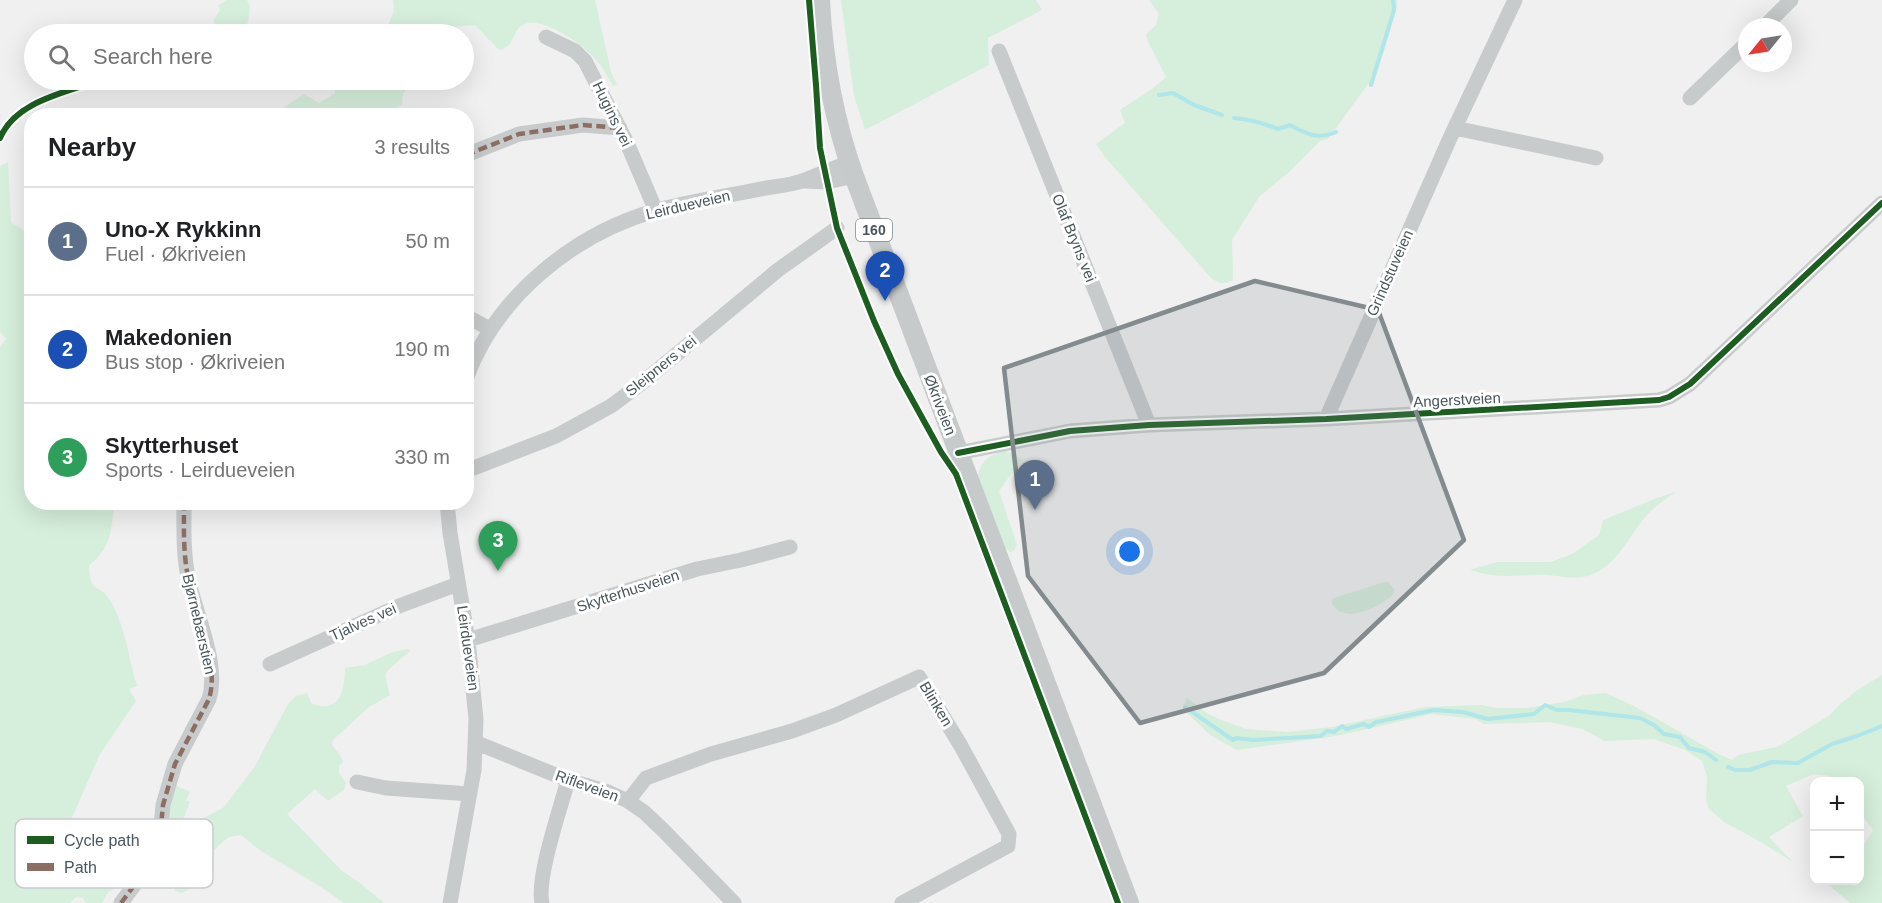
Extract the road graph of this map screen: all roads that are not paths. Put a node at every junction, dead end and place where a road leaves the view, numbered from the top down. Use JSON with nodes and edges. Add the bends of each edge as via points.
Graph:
{"nodes":[{"id":1,"x":820,"y":0,"type":"edge"},
{"id":2,"x":1515,"y":0,"type":"edge"},
{"id":3,"x":1791,"y":0,"type":"edge"},
{"id":4,"x":1773,"y":18,"type":"edge"},
{"id":5,"x":546,"y":37,"type":"dead end"},
{"id":6,"x":999,"y":51,"type":"dead end"},
{"id":7,"x":1738,"y":52,"type":"edge"},
{"id":8,"x":1690,"y":98,"type":"dead end"},
{"id":9,"x":620,"y":128,"type":"junction"},
{"id":10,"x":1455,"y":128,"type":"junction"},
{"id":11,"x":474,"y":152,"type":"edge"},
{"id":12,"x":1596,"y":158,"type":"dead end"},
{"id":13,"x":851,"y":170,"type":"junction"},
{"id":14,"x":1882,"y":203,"type":"edge"},
{"id":15,"x":656,"y":211,"type":"junction"},
{"id":16,"x":837,"y":228,"type":"dead end"},
{"id":17,"x":474,"y":320,"type":"edge"},
{"id":18,"x":490,"y":329,"type":"junction"},
{"id":19,"x":474,"y":363,"type":"edge"},
{"id":20,"x":1326,"y":419,"type":"junction"},
{"id":21,"x":1149,"y":424,"type":"junction"},
{"id":22,"x":958,"y":453,"type":"junction"},
{"id":23,"x":474,"y":468,"type":"edge"},
{"id":24,"x":184,"y":510,"type":"edge"},
{"id":25,"x":448,"y":510,"type":"edge"},
{"id":26,"x":789,"y":547,"type":"dead end"},
{"id":27,"x":458,"y":584,"type":"junction"},
{"id":28,"x":468,"y":640,"type":"junction"},
{"id":29,"x":270,"y":664,"type":"dead end"},
{"id":30,"x":477,"y":742,"type":"junction"},
{"id":31,"x":568,"y":780,"type":"junction"},
{"id":32,"x":357,"y":782,"type":"dead end"},
{"id":33,"x":470,"y":794,"type":"junction"},
{"id":34,"x":628,"y":801,"type":"junction"},
{"id":35,"x":162,"y":819,"type":"edge"},
{"id":36,"x":132,"y":888,"type":"edge"},
{"id":37,"x":121,"y":903,"type":"edge"},
{"id":38,"x":450,"y":903,"type":"edge"},
{"id":39,"x":542,"y":903,"type":"edge"},
{"id":40,"x":734,"y":903,"type":"edge"},
{"id":41,"x":902,"y":903,"type":"edge"},
{"id":42,"x":1129,"y":903,"type":"edge"}],
"edges":[{"from":1,"to":13,"type":"main road","name":"Økriveien","number":"160","via":[[828,76]]},
{"from":2,"to":10,"type":"street","name":"Grindstuveien"},
{"from":3,"to":4,"type":"street"},
{"from":5,"to":9,"type":"street","name":"Hugins vei","via":[[575,51],[585,61]]},
{"from":6,"to":21,"type":"street","name":"Olaf Bryns vei"},
{"from":7,"to":8,"type":"street"},
{"from":9,"to":11,"type":"street","via":[[583,125],[519,134]]},
{"from":9,"to":15,"type":"street","name":"Hugins vei"},
{"from":10,"to":12,"type":"street"},
{"from":10,"to":20,"type":"street","name":"Grindstuveien"},
{"from":13,"to":15,"type":"street","name":"Leirdueveien","via":[[824,171],[802,181]]},
{"from":13,"to":22,"type":"main road","name":"Økriveien","number":"160"},
{"from":14,"to":20,"type":"street","name":"Angerstveien","via":[[1699,376],[1670,398]]},
{"from":15,"to":18,"type":"street","name":"Leirdueveien","via":[[614,227],[565,254],[530,283]]},
{"from":16,"to":23,"type":"street","name":"Sleipners vei","via":[[778,270],[611,406],[556,436]]},
{"from":17,"to":18,"type":"street"},
{"from":18,"to":19,"type":"street","name":"Leirdueveien"},
{"from":20,"to":21,"type":"street","name":"Angerstveien"},
{"from":21,"to":22,"type":"street","name":"Angerstveien","via":[[1070,431]]},
{"from":22,"to":42,"type":"main road","name":"Økriveien","number":"160"},
{"from":24,"to":35,"type":"street","name":"Bjørnebærstien","via":[[184,555],[213,678],[208,699],[175,764]]},
{"from":25,"to":27,"type":"street","name":"Leirdueveien"},
{"from":26,"to":28,"type":"street","name":"Skytterhusveien","via":[[688,571]]},
{"from":27,"to":28,"type":"street","name":"Leirdueveien"},
{"from":27,"to":29,"type":"street","name":"Tjalves vei"},
{"from":28,"to":30,"type":"street","name":"Leirdueveien"},
{"from":30,"to":31,"type":"street","name":"Rifleveien"},
{"from":30,"to":33,"type":"street","name":"Leirdueveien"},
{"from":31,"to":34,"type":"street","name":"Rifleveien"},
{"from":31,"to":39,"type":"street","via":[[544,868]]},
{"from":32,"to":33,"type":"street"},
{"from":33,"to":38,"type":"street","name":"Leirdueveien"},
{"from":34,"to":40,"type":"street","name":"Rifleveien","via":[[663,830]]},
{"from":34,"to":41,"type":"street","name":"Blinken","via":[[646,778],[836,715],[919,676],[1009,834],[1008,846]]},
{"from":36,"to":37,"type":"street","name":"Bjørnebærstien"}]}
